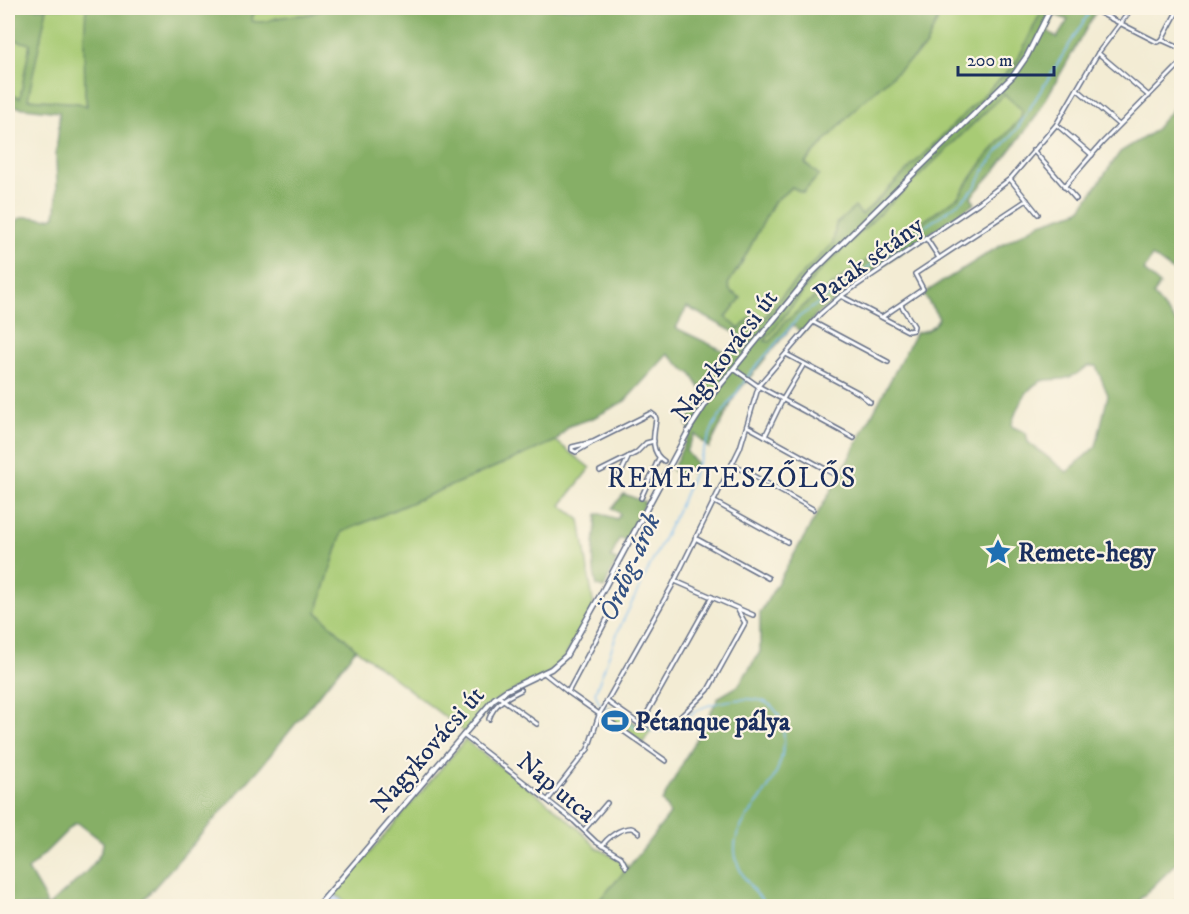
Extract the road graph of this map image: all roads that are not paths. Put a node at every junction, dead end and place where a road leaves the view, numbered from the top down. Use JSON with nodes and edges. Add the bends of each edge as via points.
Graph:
{"nodes":[{"id":1,"x":1051,"y":8,"type":"edge"},
{"id":2,"x":1083,"y":8,"type":"edge"},
{"id":3,"x":1132,"y":8,"type":"edge"},
{"id":4,"x":1181,"y":8,"type":"edge"},
{"id":5,"x":1120,"y":24,"type":"junction"},
{"id":6,"x":1162,"y":40,"type":"junction"},
{"id":7,"x":1182,"y":49,"type":"edge"},
{"id":8,"x":1098,"y":53,"type":"junction"},
{"id":9,"x":1182,"y":62,"type":"edge"},
{"id":10,"x":1077,"y":89,"type":"junction"},
{"id":11,"x":1149,"y":96,"type":"junction"},
{"id":12,"x":1056,"y":124,"type":"junction"},
{"id":13,"x":1119,"y":125,"type":"junction"},
{"id":14,"x":1033,"y":150,"type":"junction"},
{"id":15,"x":1092,"y":155,"type":"junction"},
{"id":16,"x":1010,"y":179,"type":"junction"},
{"id":17,"x":1064,"y":187,"type":"junction"},
{"id":18,"x":1076,"y":199,"type":"dead end"},
{"id":19,"x":1027,"y":200,"type":"junction"},
{"id":20,"x":1038,"y":214,"type":"dead end"},
{"id":21,"x":926,"y":238,"type":"junction"},
{"id":22,"x":939,"y":258,"type":"junction"},
{"id":23,"x":841,"y":296,"type":"junction"},
{"id":24,"x":901,"y":305,"type":"junction"},
{"id":25,"x":882,"y":317,"type":"junction"},
{"id":26,"x":813,"y":322,"type":"junction"},
{"id":27,"x":785,"y":354,"type":"junction"},
{"id":28,"x":888,"y":362,"type":"dead end"},
{"id":29,"x":804,"y":364,"type":"junction"},
{"id":30,"x":734,"y":369,"type":"junction"},
{"id":31,"x":758,"y":386,"type":"junction"},
{"id":32,"x":783,"y":399,"type":"junction"},
{"id":33,"x":870,"y":402,"type":"dead end"},
{"id":34,"x":747,"y":426,"type":"junction"},
{"id":35,"x":765,"y":436,"type":"junction"},
{"id":36,"x":854,"y":438,"type":"dead end"},
{"id":37,"x":654,"y":441,"type":"junction"},
{"id":38,"x":592,"y":442,"type":"junction"},
{"id":39,"x":629,"y":456,"type":"junction"},
{"id":40,"x":659,"y":458,"type":"junction"},
{"id":41,"x":664,"y":461,"type":"dead end"},
{"id":42,"x":732,"y":464,"type":"junction"},
{"id":43,"x":600,"y":471,"type":"dead end"},
{"id":44,"x":836,"y":475,"type":"dead end"},
{"id":45,"x":617,"y":481,"type":"dead end"},
{"id":46,"x":641,"y":498,"type":"dead end"},
{"id":47,"x":713,"y":501,"type":"junction"},
{"id":48,"x":813,"y":509,"type":"dead end"},
{"id":49,"x":695,"y":538,"type":"junction"},
{"id":50,"x":787,"y":542,"type":"dead end"},
{"id":51,"x":768,"y":578,"type":"dead end"},
{"id":52,"x":675,"y":581,"type":"junction"},
{"id":53,"x":712,"y":597,"type":"junction"},
{"id":54,"x":738,"y":609,"type":"junction"},
{"id":55,"x":753,"y":615,"type":"dead end"},
{"id":56,"x":607,"y":619,"type":"dead end"},
{"id":57,"x":544,"y":673,"type":"junction"},
{"id":58,"x":521,"y":690,"type":"dead end"},
{"id":59,"x":568,"y":692,"type":"junction"},
{"id":60,"x":498,"y":696,"type":"junction"},
{"id":61,"x":502,"y":699,"type":"junction"},
{"id":62,"x":608,"y":702,"type":"junction"},
{"id":63,"x":600,"y":713,"type":"junction"},
{"id":64,"x":489,"y":719,"type":"dead end"},
{"id":65,"x":537,"y":724,"type":"dead end"},
{"id":66,"x":641,"y":725,"type":"junction"},
{"id":67,"x":463,"y":735,"type":"junction"},
{"id":68,"x":666,"y":760,"type":"dead end"},
{"id":69,"x":548,"y":800,"type":"junction"},
{"id":70,"x":607,"y":803,"type":"dead end"},
{"id":71,"x":584,"y":830,"type":"junction"},
{"id":72,"x":639,"y":833,"type":"dead end"},
{"id":73,"x":602,"y":846,"type":"junction"},
{"id":74,"x":626,"y":867,"type":"dead end"},
{"id":75,"x":1182,"y":897,"type":"edge"},
{"id":76,"x":318,"y":906,"type":"edge"},
{"id":77,"x":1168,"y":906,"type":"edge"}],
"edges":[{"from":1,"to":30,"type":"street","name":"Nagykovácsi út","via":[[1013,76],[812,273]]},
{"from":2,"to":5,"type":"street"},
{"from":3,"to":5,"type":"street","name":"Patak sétány"},
{"from":4,"to":6,"type":"street"},
{"from":5,"to":6,"type":"street","via":[[1157,42]]},
{"from":5,"to":8,"type":"street","name":"Patak sétány"},
{"from":6,"to":7,"type":"street"},
{"from":8,"to":10,"type":"street","name":"Patak sétány"},
{"from":8,"to":11,"type":"street"},
{"from":9,"to":11,"type":"street"},
{"from":10,"to":12,"type":"street","name":"Patak sétány"},
{"from":10,"to":13,"type":"street"},
{"from":11,"to":13,"type":"street"},
{"from":12,"to":14,"type":"street","name":"Patak sétány"},
{"from":12,"to":15,"type":"street"},
{"from":13,"to":15,"type":"street"},
{"from":14,"to":16,"type":"street","name":"Patak sétány"},
{"from":14,"to":17,"type":"street"},
{"from":15,"to":17,"type":"street"},
{"from":16,"to":19,"type":"street"},
{"from":16,"to":21,"type":"street","name":"Patak sétány"},
{"from":17,"to":18,"type":"street"},
{"from":19,"to":20,"type":"street"},
{"from":19,"to":22,"type":"street"},
{"from":21,"to":22,"type":"street"},
{"from":21,"to":23,"type":"street","name":"Patak sétány"},
{"from":22,"to":24,"type":"street","via":[[915,274],[923,289]]},
{"from":23,"to":25,"type":"street"},
{"from":23,"to":26,"type":"street","name":"Patak sétány"},
{"from":24,"to":25,"type":"street"},
{"from":24,"to":25,"type":"street","via":[[915,327],[913,330]]},
{"from":26,"to":27,"type":"street","name":"Patak sétány"},
{"from":26,"to":28,"type":"street"},
{"from":27,"to":29,"type":"street"},
{"from":27,"to":31,"type":"street","name":"Patak sétány"},
{"from":29,"to":32,"type":"street"},
{"from":29,"to":33,"type":"street"},
{"from":30,"to":31,"type":"street"},
{"from":30,"to":57,"type":"street","name":"Nagykovácsi út","via":[[690,428],[566,656]]},
{"from":31,"to":32,"type":"street"},
{"from":31,"to":34,"type":"street","name":"Patak sétány"},
{"from":32,"to":35,"type":"street"},
{"from":32,"to":36,"type":"street"},
{"from":34,"to":35,"type":"street"},
{"from":34,"to":42,"type":"street","name":"Patak sétány"},
{"from":35,"to":44,"type":"street"},
{"from":37,"to":38,"type":"street","via":[[656,419],[651,413]]},
{"from":37,"to":39,"type":"street"},
{"from":37,"to":40,"type":"street"},
{"from":38,"to":38,"type":"street","via":[[572,447],[572,450],[576,452]]},
{"from":39,"to":43,"type":"street"},
{"from":39,"to":45,"type":"street"},
{"from":40,"to":41,"type":"street"},
{"from":40,"to":46,"type":"street"},
{"from":42,"to":47,"type":"street","name":"Patak sétány"},
{"from":42,"to":48,"type":"street"},
{"from":47,"to":49,"type":"street","name":"Patak sétány"},
{"from":47,"to":50,"type":"street"},
{"from":49,"to":51,"type":"street"},
{"from":49,"to":52,"type":"street","name":"Patak sétány"},
{"from":52,"to":53,"type":"street"},
{"from":52,"to":62,"type":"street","name":"Patak sétány"},
{"from":53,"to":54,"type":"street"},
{"from":53,"to":66,"type":"street"},
{"from":54,"to":55,"type":"street"},
{"from":54,"to":66,"type":"street","via":[[745,623],[709,689],[674,723]]},
{"from":56,"to":59,"type":"street"},
{"from":57,"to":59,"type":"street"},
{"from":57,"to":60,"type":"street","name":"Nagykovácsi út"},
{"from":58,"to":61,"type":"street"},
{"from":59,"to":63,"type":"street"},
{"from":60,"to":61,"type":"street"},
{"from":60,"to":67,"type":"street","name":"Nagykovácsi út"},
{"from":61,"to":64,"type":"street"},
{"from":61,"to":65,"type":"street"},
{"from":62,"to":63,"type":"street","name":"Patak sétány"},
{"from":62,"to":66,"type":"street"},
{"from":63,"to":68,"type":"street"},
{"from":63,"to":69,"type":"street","name":"Patak sétány","via":[[588,748]]},
{"from":67,"to":69,"type":"street","name":"Nap utca"},
{"from":67,"to":76,"type":"street","name":"Nagykovácsi út"},
{"from":69,"to":71,"type":"street","name":"Nap utca"},
{"from":70,"to":71,"type":"street"},
{"from":71,"to":73,"type":"street","name":"Nap utca"},
{"from":72,"to":73,"type":"street","via":[[629,829],[610,836]]},
{"from":73,"to":74,"type":"street","name":"Nap utca","via":[[623,858]]},
{"from":75,"to":77,"type":"street"}]}
